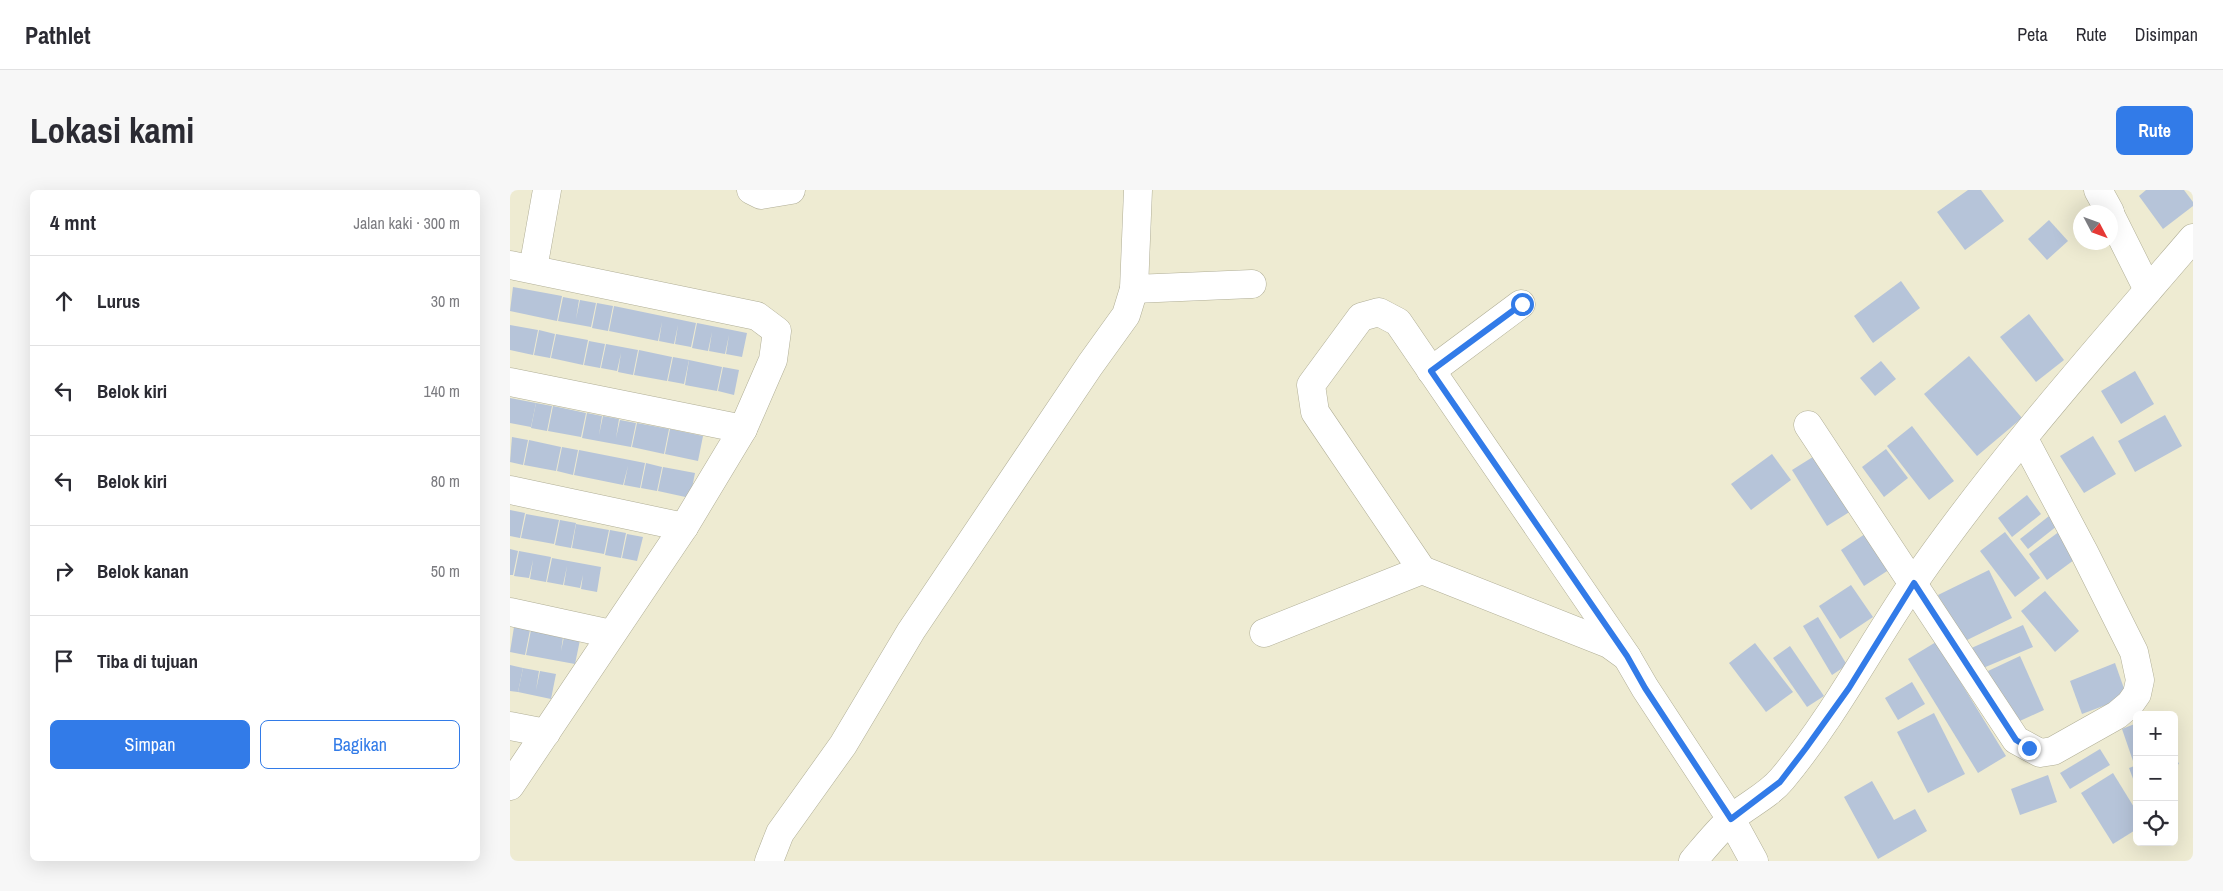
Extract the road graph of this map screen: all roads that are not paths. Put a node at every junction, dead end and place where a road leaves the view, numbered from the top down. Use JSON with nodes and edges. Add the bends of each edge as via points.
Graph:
{"nodes":[{"id":1,"x":547,"y":190,"type":"edge"},
{"id":2,"x":751,"y":190,"type":"edge"},
{"id":3,"x":791,"y":190,"type":"edge"},
{"id":4,"x":1138,"y":190,"type":"edge"},
{"id":5,"x":2098,"y":190,"type":"edge"},
{"id":6,"x":2106,"y":205,"type":"edge"},
{"id":7,"x":2118,"y":229,"type":"edge"},
{"id":8,"x":2193,"y":238,"type":"edge"},
{"id":9,"x":522,"y":267,"type":"edge"},
{"id":10,"x":1252,"y":284,"type":"dead end"},
{"id":11,"x":1134,"y":289,"type":"junction"},
{"id":12,"x":2148,"y":290,"type":"junction"},
{"id":13,"x":1522,"y":304,"type":"dead end"},
{"id":14,"x":1431,"y":371,"type":"junction"},
{"id":15,"x":510,"y":382,"type":"edge"},
{"id":16,"x":1808,"y":425,"type":"dead end"},
{"id":17,"x":743,"y":429,"type":"junction"},
{"id":18,"x":2024,"y":438,"type":"junction"},
{"id":19,"x":510,"y":490,"type":"edge"},
{"id":20,"x":684,"y":527,"type":"junction"},
{"id":21,"x":1422,"y":570,"type":"junction"},
{"id":22,"x":1914,"y":583,"type":"junction"},
{"id":23,"x":510,"y":612,"type":"edge"},
{"id":24,"x":1264,"y":633,"type":"dead end"},
{"id":25,"x":611,"y":634,"type":"junction"},
{"id":26,"x":1627,"y":656,"type":"junction"},
{"id":27,"x":510,"y":726,"type":"edge"},
{"id":28,"x":546,"y":733,"type":"junction"},
{"id":29,"x":510,"y":786,"type":"edge"},
{"id":30,"x":1731,"y":819,"type":"junction"},
{"id":31,"x":770,"y":861,"type":"edge"},
{"id":32,"x":1693,"y":861,"type":"edge"},
{"id":33,"x":1754,"y":861,"type":"edge"}],
"edges":[{"from":1,"to":9,"type":"street"},
{"from":2,"to":3,"type":"street","via":[[761,195]]},
{"from":4,"to":11,"type":"street"},
{"from":5,"to":6,"type":"street"},
{"from":7,"to":12,"type":"street"},
{"from":8,"to":12,"type":"street"},
{"from":9,"to":17,"type":"street","via":[[758,316],[770,324],[777,331],[773,360]]},
{"from":10,"to":11,"type":"street"},
{"from":11,"to":31,"type":"street","via":[[1126,315],[910,631],[842,746],[780,833]]},
{"from":12,"to":18,"type":"street"},
{"from":13,"to":14,"type":"street"},
{"from":14,"to":21,"type":"street","via":[[1398,322],[1379,312],[1361,317],[1311,385],[1315,412]]},
{"from":14,"to":26,"type":"street"},
{"from":15,"to":17,"type":"street"},
{"from":16,"to":22,"type":"street"},
{"from":17,"to":20,"type":"street"},
{"from":18,"to":22,"type":"street"},
{"from":18,"to":22,"type":"street","via":[[2134,652],[2140,680],[2137,694],[2130,704],[2053,751],[2040,753],[2029,748],[2016,740]]},
{"from":19,"to":20,"type":"street"},
{"from":20,"to":25,"type":"street"},
{"from":21,"to":24,"type":"street"},
{"from":21,"to":26,"type":"street","via":[[1609,644]]},
{"from":22,"to":30,"type":"street","via":[[1849,688],[1780,782]]},
{"from":23,"to":25,"type":"street"},
{"from":25,"to":28,"type":"street"},
{"from":26,"to":30,"type":"street"},
{"from":27,"to":28,"type":"street"},
{"from":28,"to":29,"type":"street"},
{"from":30,"to":32,"type":"street"},
{"from":30,"to":33,"type":"street"}]}
